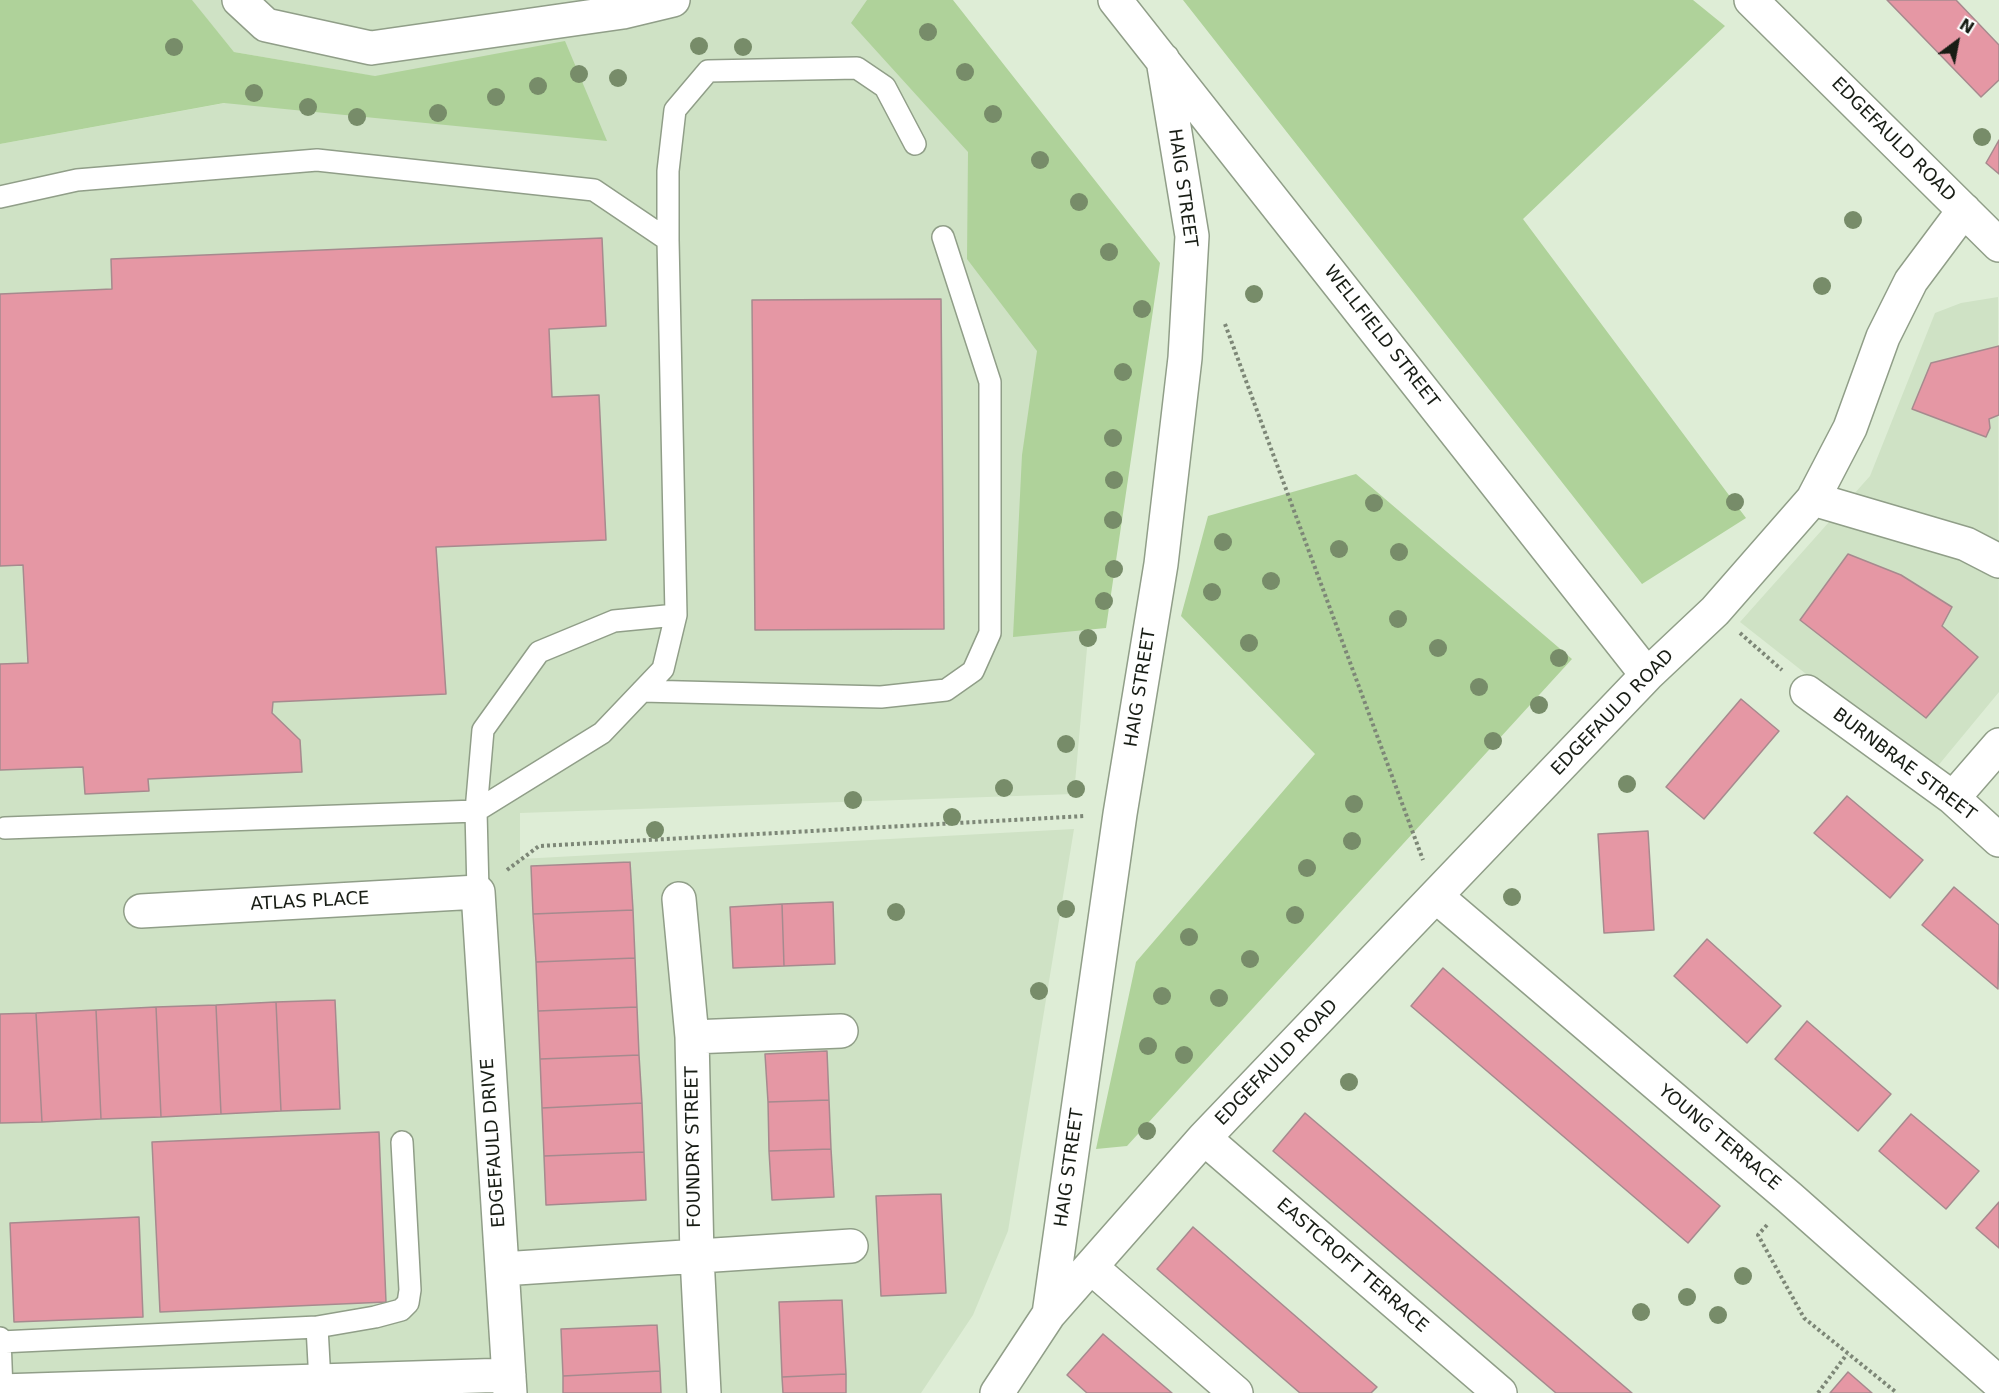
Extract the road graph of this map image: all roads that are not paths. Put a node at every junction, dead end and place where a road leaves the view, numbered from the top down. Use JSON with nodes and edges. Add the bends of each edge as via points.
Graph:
{"nodes":[{"id":1,"x":239,"y":0,"type":"edge"},
{"id":2,"x":673,"y":0,"type":"edge"},
{"id":3,"x":1115,"y":0,"type":"edge"},
{"id":4,"x":1751,"y":0,"type":"edge"},
{"id":5,"x":1162,"y":60,"type":"junction"},
{"id":6,"x":915,"y":144,"type":"dead end"},
{"id":7,"x":0,"y":196,"type":"edge"},
{"id":8,"x":1964,"y":210,"type":"junction"},
{"id":9,"x":943,"y":237,"type":"dead end"},
{"id":10,"x":668,"y":240,"type":"junction"},
{"id":11,"x":1999,"y":244,"type":"edge"},
{"id":12,"x":1813,"y":499,"type":"junction"},
{"id":13,"x":1999,"y":561,"type":"edge"},
{"id":14,"x":676,"y":615,"type":"junction"},
{"id":15,"x":1647,"y":675,"type":"junction"},
{"id":16,"x":642,"y":691,"type":"junction"},
{"id":17,"x":1806,"y":692,"type":"road end"},
{"id":18,"x":1999,"y":745,"type":"edge"},
{"id":19,"x":1953,"y":798,"type":"junction"},
{"id":20,"x":476,"y":811,"type":"junction"},
{"id":21,"x":5,"y":828,"type":"dead end"},
{"id":22,"x":1999,"y":840,"type":"edge"},
{"id":23,"x":478,"y":892,"type":"junction"},
{"id":24,"x":1437,"y":897,"type":"junction"},
{"id":25,"x":679,"y":899,"type":"dead end"},
{"id":26,"x":141,"y":911,"type":"dead end"},
{"id":27,"x":841,"y":1031,"type":"dead end"},
{"id":28,"x":692,"y":1037,"type":"junction"},
{"id":29,"x":1204,"y":1138,"type":"junction"},
{"id":30,"x":402,"y":1142,"type":"dead end"},
{"id":31,"x":851,"y":1246,"type":"dead end"},
{"id":32,"x":697,"y":1257,"type":"junction"},
{"id":33,"x":1092,"y":1268,"type":"junction"},
{"id":34,"x":502,"y":1269,"type":"junction"},
{"id":35,"x":1049,"y":1314,"type":"junction"},
{"id":36,"x":317,"y":1327,"type":"junction"},
{"id":37,"x":0,"y":1340,"type":"edge"},
{"id":38,"x":320,"y":1382,"type":"junction"},
{"id":39,"x":1999,"y":1383,"type":"edge"},
{"id":40,"x":510,"y":1384,"type":"edge"},
{"id":41,"x":1,"y":1391,"type":"edge"},
{"id":42,"x":79,"y":1391,"type":"edge"},
{"id":43,"x":704,"y":1393,"type":"edge"},
{"id":44,"x":996,"y":1393,"type":"edge"},
{"id":45,"x":1236,"y":1393,"type":"edge"},
{"id":46,"x":1500,"y":1393,"type":"edge"}],
"edges":[{"from":1,"to":2,"type":"street","via":[[266,25],[371,48],[623,12]]},
{"from":3,"to":5,"type":"street","name":"WELLFIELD STREET"},
{"from":4,"to":8,"type":"street","name":"EDGEFAULD ROAD"},
{"from":5,"to":15,"type":"street","name":"WELLFIELD STREET"},
{"from":5,"to":35,"type":"street","name":"HAIG STREET","via":[[1192,236],[1186,336],[1161,564],[1120,814]]},
{"from":6,"to":10,"type":"lane","via":[[885,87],[857,68],[708,71],[675,110],[668,171]]},
{"from":7,"to":10,"type":"lane","via":[[77,180],[317,160],[594,190]]},
{"from":8,"to":11,"type":"street"},
{"from":8,"to":12,"type":"street","name":"EDGEFAULD ROAD","via":[[1911,281],[1883,337],[1850,428]]},
{"from":9,"to":16,"type":"lane","via":[[990,382],[990,633],[973,671],[946,690],[881,697]]},
{"from":10,"to":14,"type":"lane"},
{"from":12,"to":13,"type":"street","via":[[1966,544]]},
{"from":12,"to":15,"type":"street","name":"EDGEFAULD ROAD","via":[[1715,611]]},
{"from":14,"to":16,"type":"lane","via":[[663,669]]},
{"from":14,"to":20,"type":"lane","via":[[614,621],[539,652],[483,730]]},
{"from":15,"to":24,"type":"street","name":"EDGEFAULD ROAD"},
{"from":16,"to":20,"type":"lane","via":[[602,733]]},
{"from":17,"to":19,"type":"street","name":"BURNBRAE STREET"},
{"from":18,"to":19,"type":"street"},
{"from":19,"to":22,"type":"street","name":"BURNBRAE STREET"},
{"from":20,"to":21,"type":"lane"},
{"from":20,"to":23,"type":"lane"},
{"from":23,"to":26,"type":"street","name":"ATLAS PLACE"},
{"from":23,"to":34,"type":"street","name":"EDGEFAULD DRIVE"},
{"from":24,"to":29,"type":"street","name":"EDGEFAULD ROAD"},
{"from":24,"to":39,"type":"street","name":"YOUNG TERRACE","via":[[1790,1198]]},
{"from":25,"to":28,"type":"street","name":"FOUNDRY STREET"},
{"from":27,"to":28,"type":"street"},
{"from":28,"to":32,"type":"street","name":"FOUNDRY STREET"},
{"from":29,"to":33,"type":"street","name":"EDGEFAULD ROAD"},
{"from":29,"to":46,"type":"street","name":"EASTCROFT TERRACE"},
{"from":30,"to":36,"type":"lane","via":[[408,1303],[401,1310],[375,1317]]},
{"from":31,"to":32,"type":"street"},
{"from":32,"to":34,"type":"street"},
{"from":32,"to":43,"type":"street","name":"FOUNDRY STREET"},
{"from":33,"to":35,"type":"street","name":"EDGEFAULD ROAD"},
{"from":33,"to":45,"type":"street"},
{"from":34,"to":40,"type":"street","name":"EDGEFAULD DRIVE"},
{"from":35,"to":44,"type":"street","name":"EDGEFAULD ROAD"},
{"from":36,"to":37,"type":"lane"},
{"from":36,"to":38,"type":"lane"},
{"from":37,"to":41,"type":"lane"},
{"from":38,"to":40,"type":"street"},
{"from":38,"to":42,"type":"street"},
{"from":41,"to":42,"type":"street"}]}
